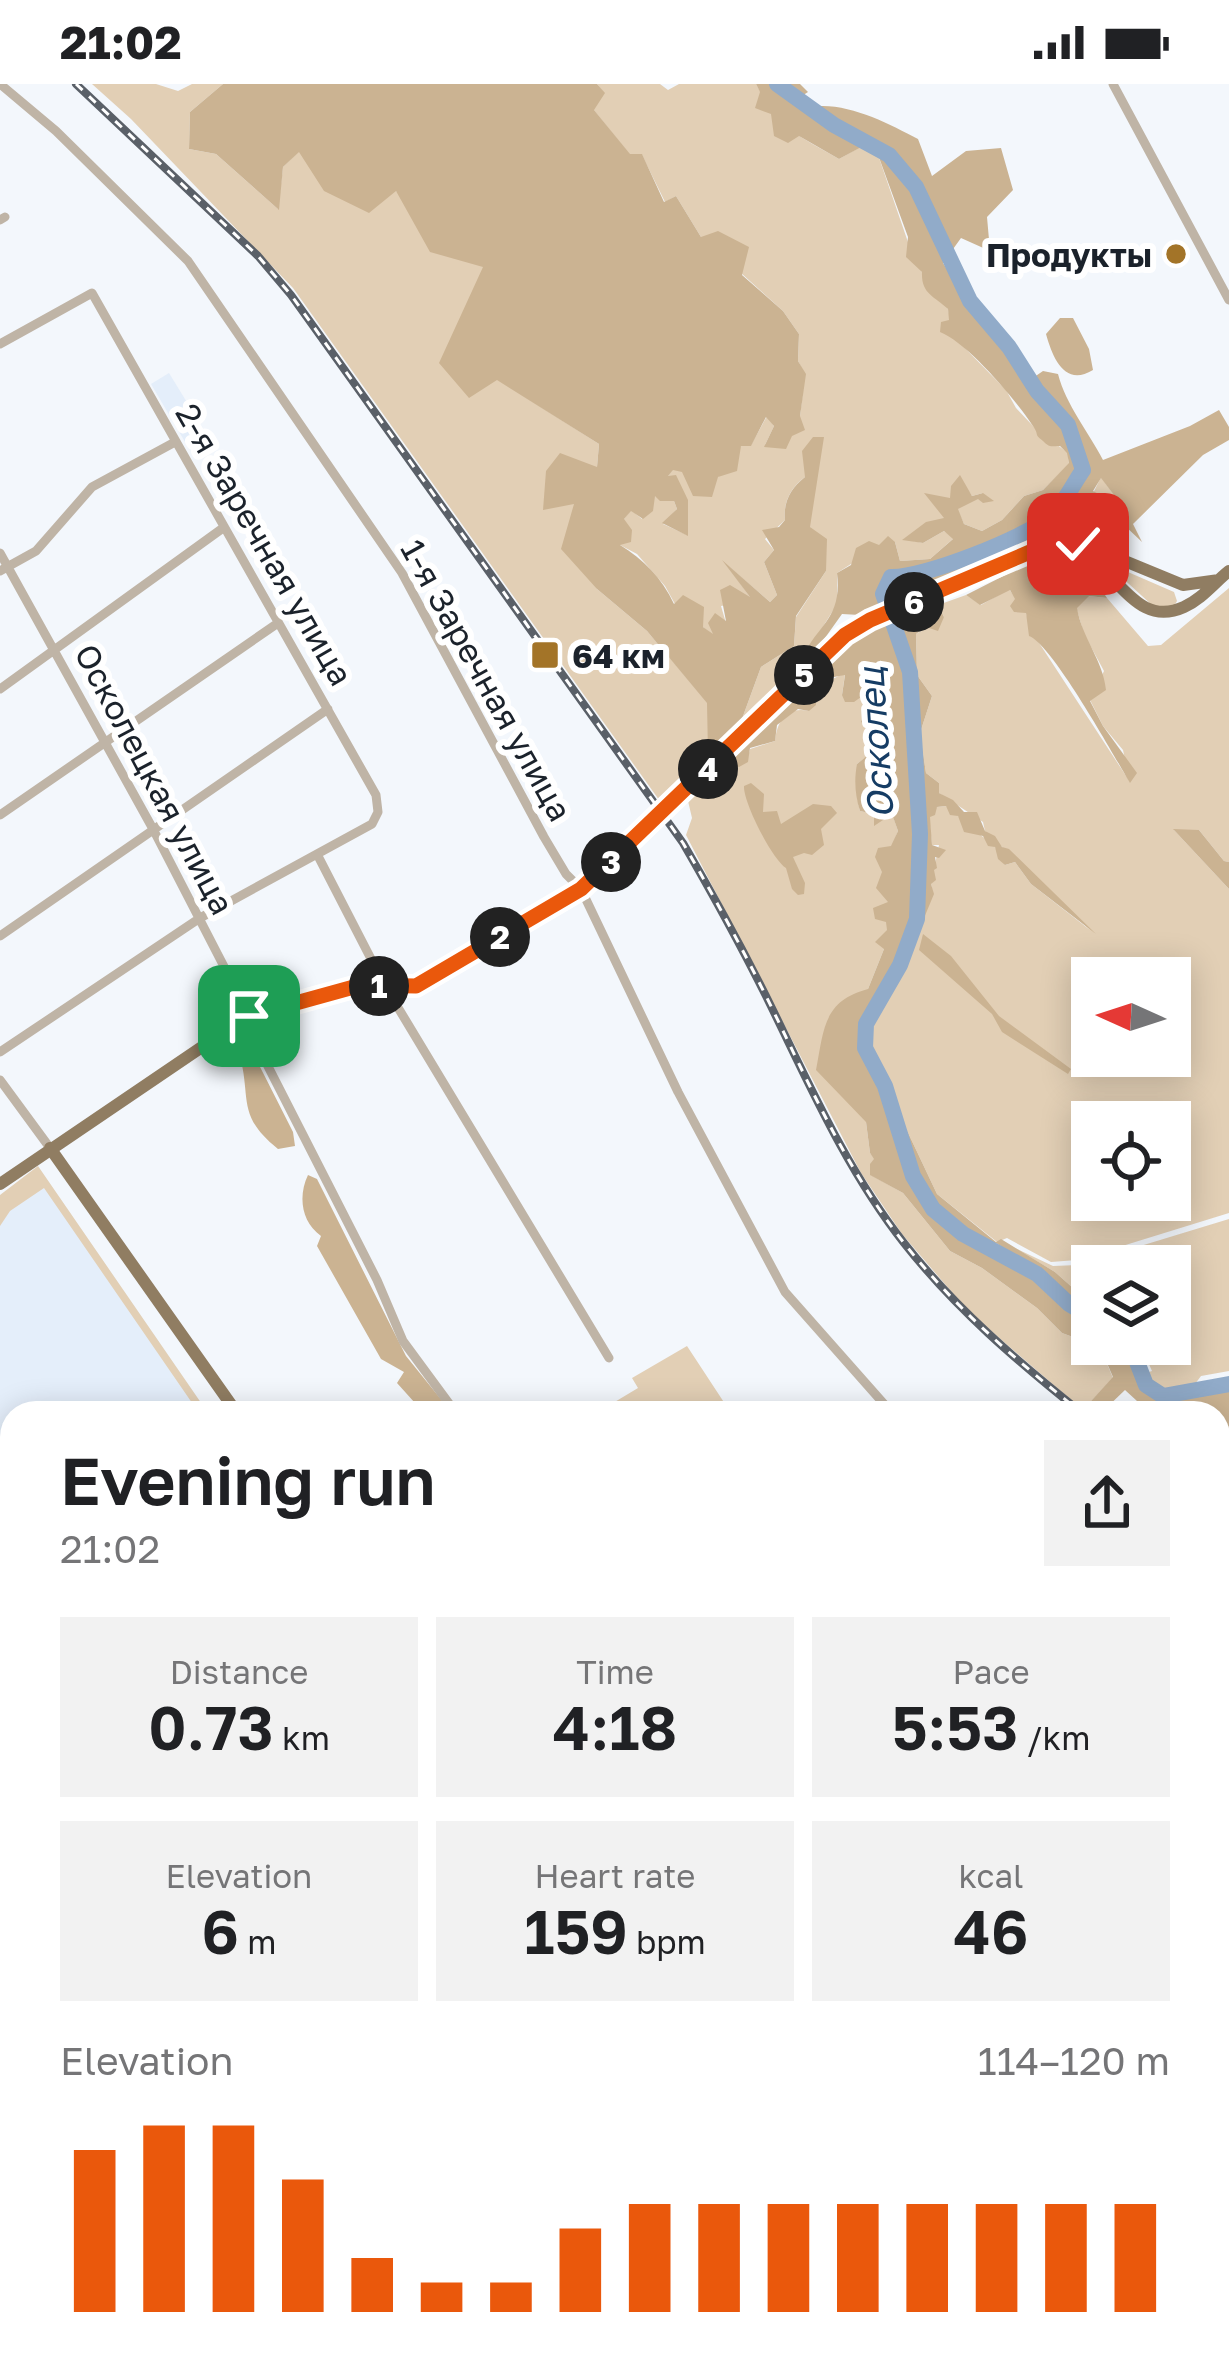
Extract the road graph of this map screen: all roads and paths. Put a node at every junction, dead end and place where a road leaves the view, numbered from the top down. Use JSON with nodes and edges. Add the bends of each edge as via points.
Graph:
{"nodes":[{"id":1,"x":0,"y":84,"type":"edge"},
{"id":2,"x":1113,"y":84,"type":"edge"},
{"id":3,"x":1229,"y":300,"type":"edge"},
{"id":4,"x":0,"y":344,"type":"edge"},
{"id":5,"x":176,"y":442,"type":"junction"},
{"id":6,"x":223,"y":528,"type":"junction"},
{"id":7,"x":0,"y":553,"type":"edge"},
{"id":8,"x":1019,"y":559,"type":"junction"},
{"id":9,"x":4,"y":568,"type":"edge"},
{"id":10,"x":1224,"y":576,"type":"edge"},
{"id":11,"x":278,"y":623,"type":"junction"},
{"id":12,"x":56,"y":651,"type":"junction"},
{"id":13,"x":0,"y":689,"type":"edge"},
{"id":14,"x":328,"y":710,"type":"junction"},
{"id":15,"x":104,"y":743,"type":"junction"},
{"id":16,"x":0,"y":815,"type":"edge"},
{"id":17,"x":153,"y":829,"type":"junction"},
{"id":18,"x":318,"y":856,"type":"junction"},
{"id":19,"x":581,"y":889,"type":"junction"},
{"id":20,"x":200,"y":918,"type":"junction"},
{"id":21,"x":0,"y":936,"type":"edge"},
{"id":22,"x":385,"y":986,"type":"junction"},
{"id":23,"x":249,"y":1016,"type":"junction"},
{"id":24,"x":0,"y":1052,"type":"edge"},
{"id":25,"x":0,"y":1080,"type":"edge"},
{"id":26,"x":50,"y":1148,"type":"junction"},
{"id":27,"x":0,"y":1184,"type":"edge"},
{"id":28,"x":609,"y":1358,"type":"dead end"},
{"id":29,"x":229,"y":1401,"type":"edge"},
{"id":30,"x":447,"y":1401,"type":"edge"},
{"id":31,"x":881,"y":1401,"type":"edge"}],
"edges":[{"from":1,"to":19,"type":"street","name":"1-я Заречная улица","via":[[188,261],[402,573],[544,837]]},
{"from":2,"to":3,"type":"street"},
{"from":4,"to":5,"type":"street","name":"2-я Заречная улица","via":[[92,293]]},
{"from":5,"to":6,"type":"street","name":"2-я Заречная улица"},
{"from":5,"to":9,"type":"street","via":[[92,487],[36,550]]},
{"from":6,"to":11,"type":"street","name":"2-я Заречная улица"},
{"from":6,"to":12,"type":"street"},
{"from":7,"to":9,"type":"street","name":"Осколецкая улица"},
{"from":8,"to":10,"type":"main road","via":[[1078,544],[1183,585]]},
{"from":8,"to":10,"type":"main road","via":[[1086,556],[1155,613],[1185,607]]},
{"from":8,"to":19,"type":"main road","via":[[845,635]]},
{"from":9,"to":12,"type":"street","name":"Осколецкая улица"},
{"from":11,"to":14,"type":"street","name":"2-я Заречная улица"},
{"from":11,"to":15,"type":"street"},
{"from":12,"to":13,"type":"street"},
{"from":12,"to":15,"type":"street","name":"Осколецкая улица"},
{"from":14,"to":17,"type":"street"},
{"from":14,"to":18,"type":"street","name":"2-я Заречная улица","via":[[378,812],[372,824]]},
{"from":15,"to":16,"type":"street"},
{"from":15,"to":17,"type":"street","name":"Осколецкая улица"},
{"from":17,"to":20,"type":"street","name":"Осколецкая улица"},
{"from":17,"to":21,"type":"street"},
{"from":18,"to":20,"type":"street"},
{"from":18,"to":22,"type":"street"},
{"from":19,"to":22,"type":"main road","via":[[416,986]]},
{"from":19,"to":31,"type":"street","name":"1-я Заречная улица","via":[[784,1292]]},
{"from":20,"to":23,"type":"street","name":"Осколецкая улица"},
{"from":20,"to":24,"type":"street"},
{"from":22,"to":23,"type":"main road","via":[[361,985]]},
{"from":22,"to":28,"type":"street"},
{"from":23,"to":26,"type":"main road"},
{"from":23,"to":30,"type":"street","name":"Осколецкая улица","via":[[403,1341]]},
{"from":25,"to":26,"type":"street"},
{"from":26,"to":27,"type":"main road"},
{"from":26,"to":29,"type":"main road"}]}
